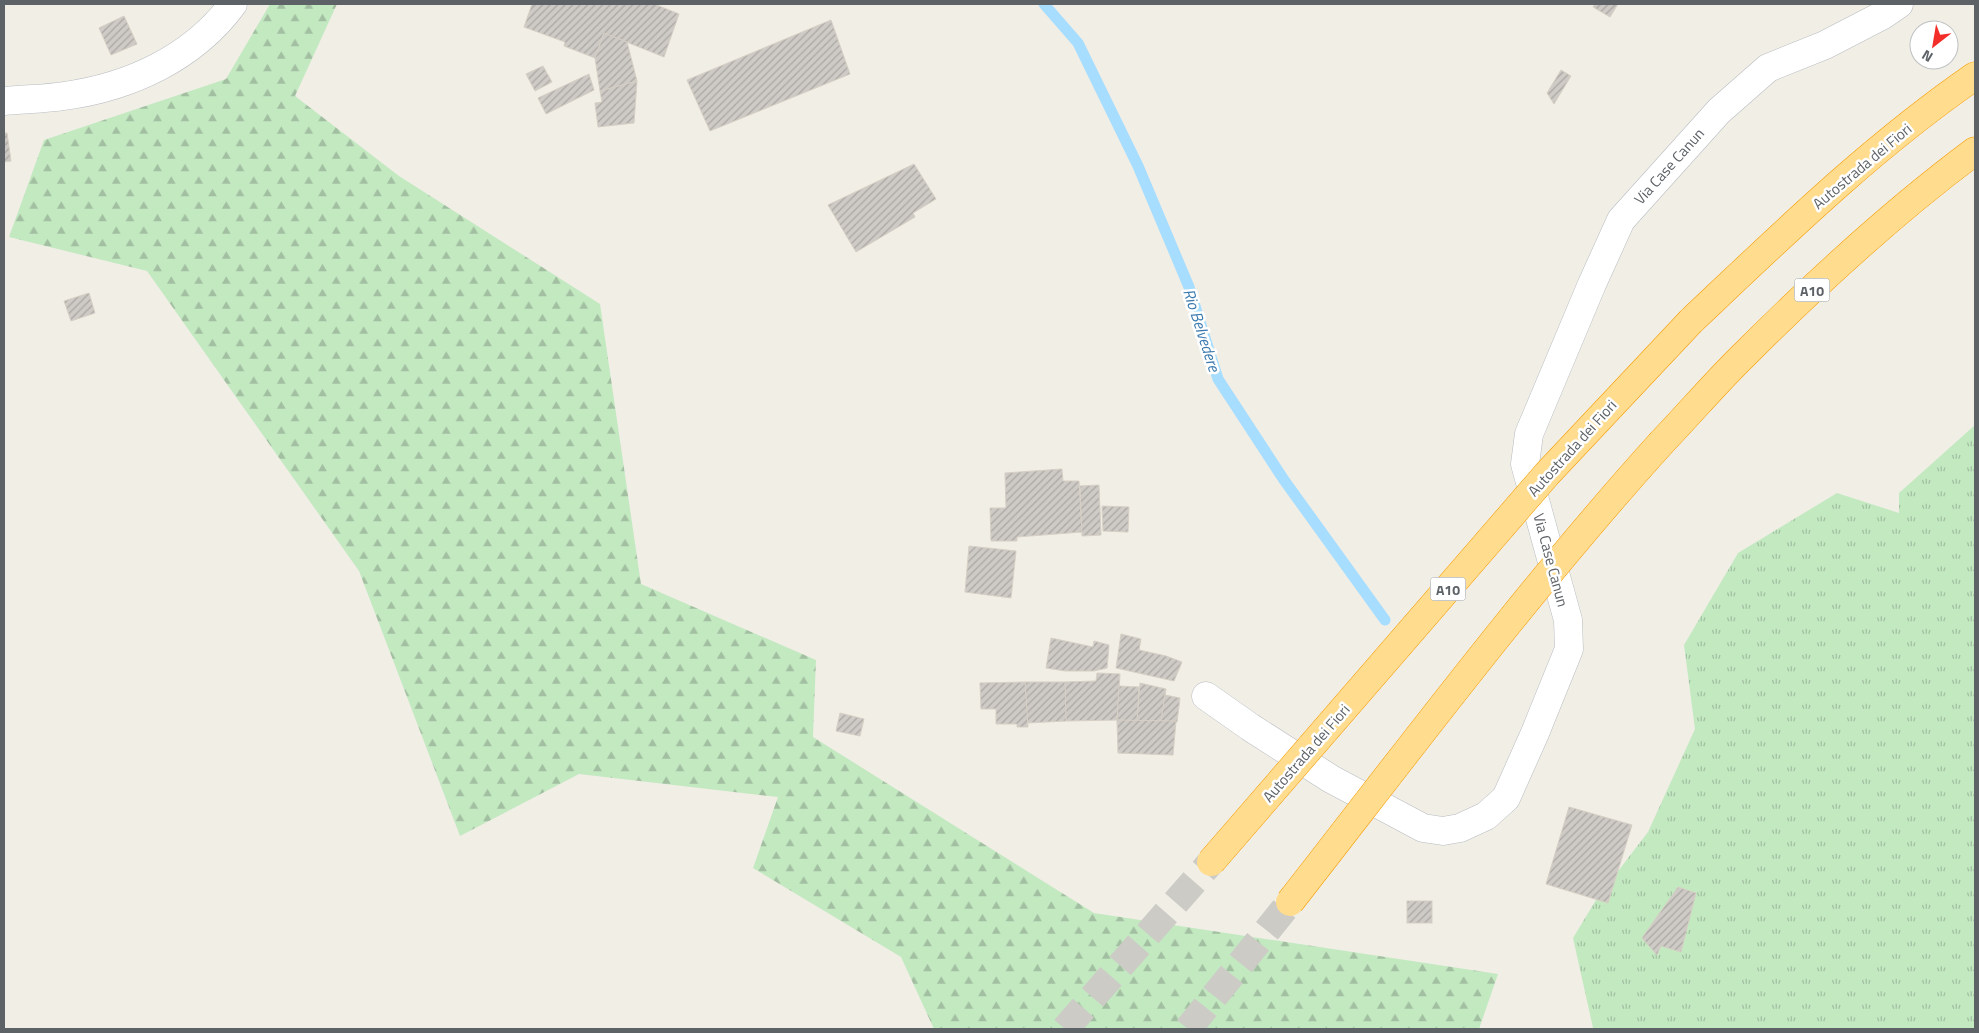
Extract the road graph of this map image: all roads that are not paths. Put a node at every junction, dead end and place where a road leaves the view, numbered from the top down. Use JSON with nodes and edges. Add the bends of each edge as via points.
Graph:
{"nodes":[{"id":1,"x":233,"y":4,"type":"edge"},
{"id":2,"x":1899,"y":4,"type":"edge"},
{"id":3,"x":1975,"y":76,"type":"edge"},
{"id":4,"x":4,"y":100,"type":"edge"},
{"id":5,"x":1975,"y":152,"type":"edge"},
{"id":6,"x":1206,"y":696,"type":"dead end"},
{"id":7,"x":1211,"y":862,"type":"tunnel mouth"},
{"id":8,"x":1290,"y":902,"type":"tunnel mouth"}],
"edges":[{"from":1,"to":4,"type":"street","via":[[216,24],[181,54],[133,80],[62,97]]},
{"from":2,"to":6,"type":"street","name":"Via Case Canun","via":[[1833,40],[1768,68],[1719,111],[1621,220],[1529,434],[1525,464],[1568,620],[1570,649],[1506,798],[1486,816],[1460,828],[1443,831],[1423,828],[1331,779]]},
{"from":3,"to":7,"type":"highway","name":"Autostrada dei Fiori","number":"A10","bridge":true,"via":[[1890,141],[1812,207],[1691,321],[1547,474]]},
{"from":5,"to":8,"type":"highway","number":"A10","bridge":true,"via":[[1833,269],[1744,355],[1662,442],[1524,602]]}]}
